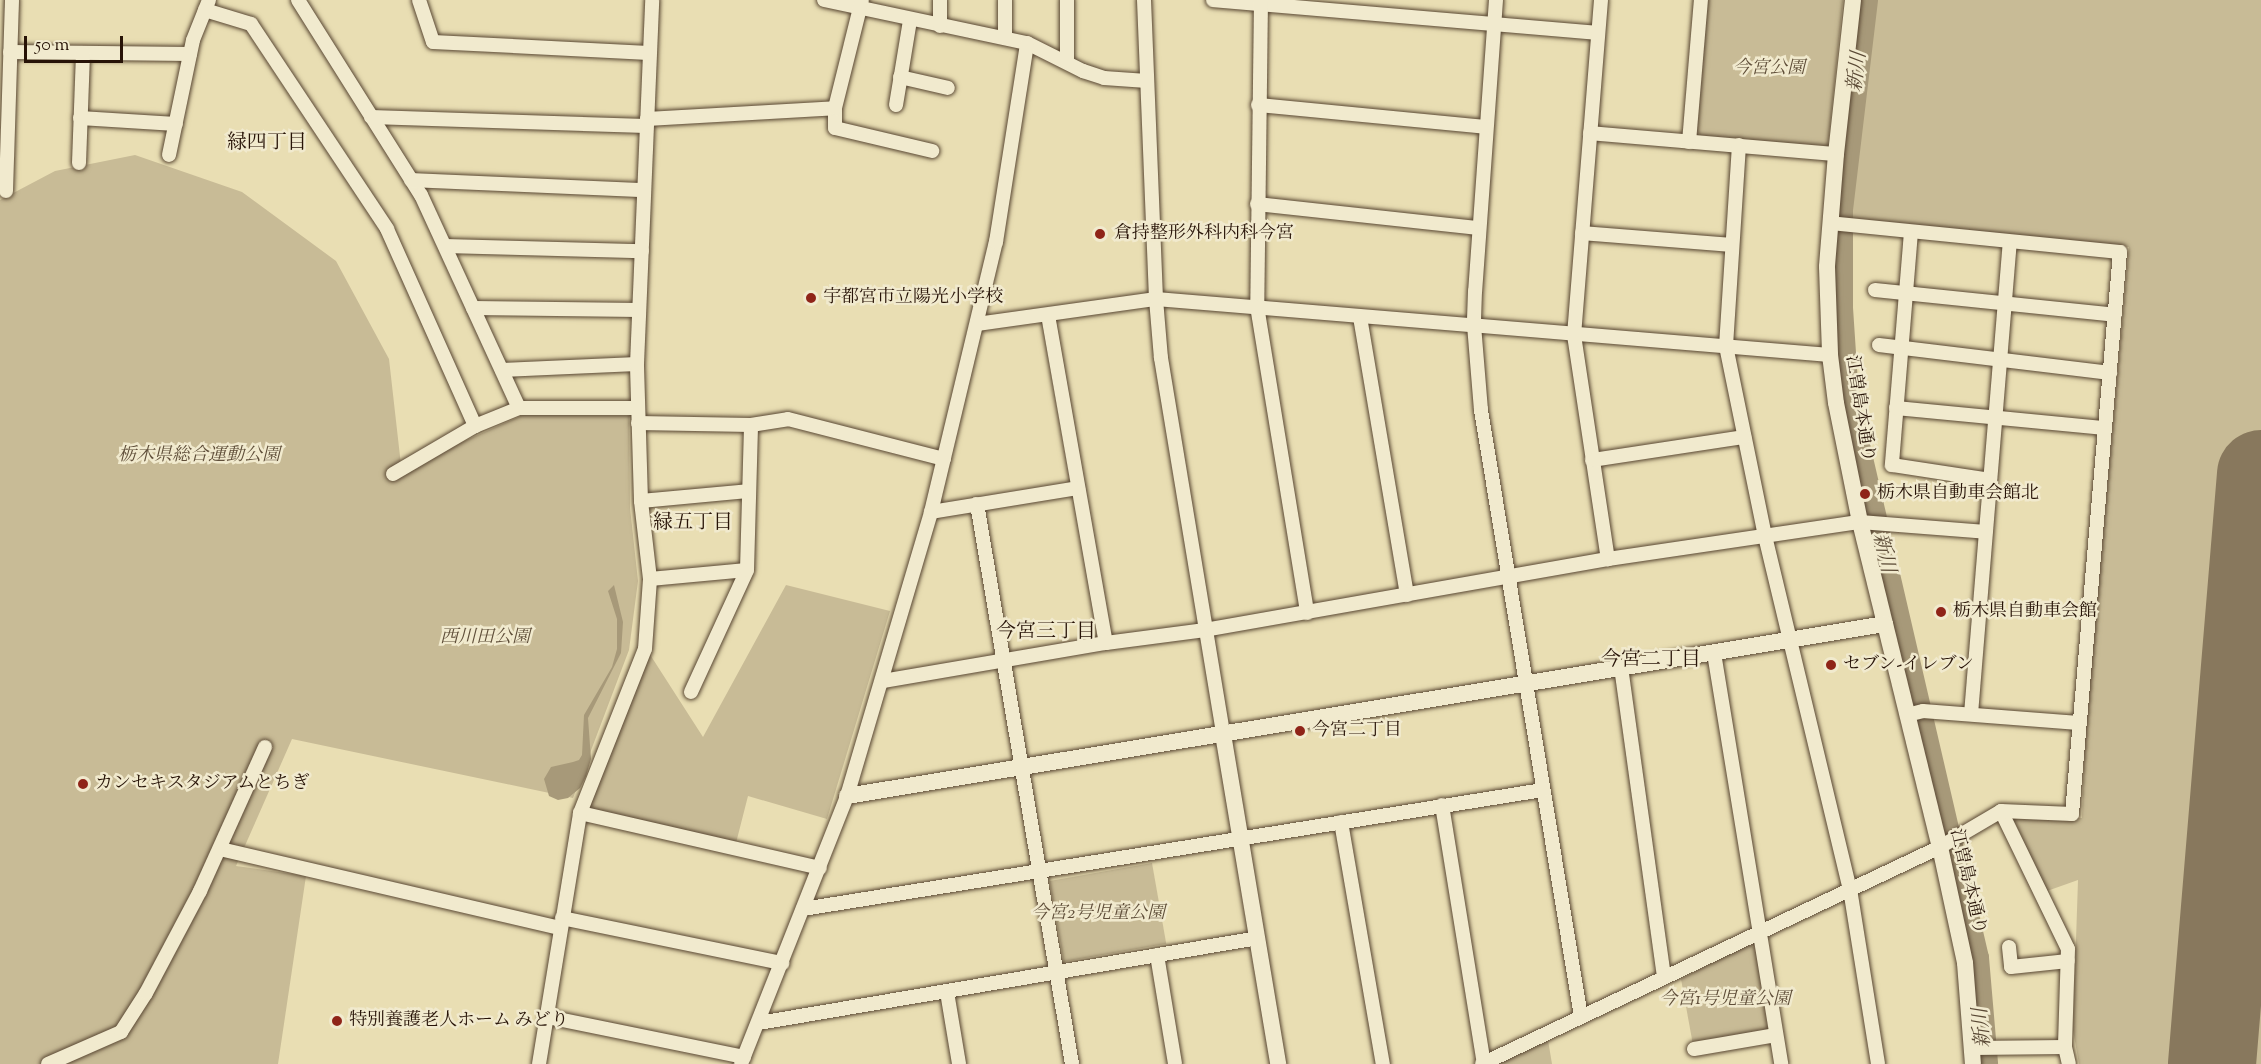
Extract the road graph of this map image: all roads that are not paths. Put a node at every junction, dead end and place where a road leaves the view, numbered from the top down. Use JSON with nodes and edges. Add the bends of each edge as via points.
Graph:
{"nodes":[{"id":1,"x":12,"y":0,"type":"edge"},
{"id":2,"x":298,"y":0,"type":"edge"},
{"id":3,"x":419,"y":0,"type":"edge"},
{"id":4,"x":652,"y":0,"type":"edge"},
{"id":5,"x":824,"y":0,"type":"edge"},
{"id":6,"x":940,"y":0,"type":"edge"},
{"id":7,"x":1005,"y":0,"type":"edge"},
{"id":8,"x":1067,"y":0,"type":"edge"},
{"id":9,"x":1144,"y":0,"type":"edge"},
{"id":10,"x":1213,"y":0,"type":"edge"},
{"id":11,"x":1496,"y":0,"type":"edge"},
{"id":12,"x":1601,"y":0,"type":"edge"},
{"id":13,"x":1701,"y":0,"type":"edge"},
{"id":14,"x":1853,"y":0,"type":"edge"},
{"id":15,"x":1261,"y":2,"type":"edge"},
{"id":16,"x":861,"y":4,"type":"edge"},
{"id":17,"x":207,"y":5,"type":"edge"},
{"id":18,"x":910,"y":20,"type":"junction"},
{"id":19,"x":1494,"y":23,"type":"junction"},
{"id":20,"x":940,"y":26,"type":"junction"},
{"id":21,"x":1598,"y":33,"type":"junction"},
{"id":22,"x":1005,"y":38,"type":"junction"},
{"id":23,"x":1027,"y":43,"type":"junction"},
{"id":24,"x":10,"y":52,"type":"junction"},
{"id":25,"x":83,"y":53,"type":"junction"},
{"id":26,"x":649,"y":53,"type":"junction"},
{"id":27,"x":190,"y":54,"type":"junction"},
{"id":28,"x":1067,"y":62,"type":"junction"},
{"id":29,"x":900,"y":76,"type":"junction"},
{"id":30,"x":1147,"y":81,"type":"junction"},
{"id":31,"x":948,"y":88,"type":"dead end"},
{"id":32,"x":896,"y":105,"type":"dead end"},
{"id":33,"x":1258,"y":105,"type":"junction"},
{"id":34,"x":835,"y":108,"type":"junction"},
{"id":35,"x":371,"y":117,"type":"junction"},
{"id":36,"x":80,"y":118,"type":"junction"},
{"id":37,"x":646,"y":122,"type":"junction"},
{"id":38,"x":176,"y":124,"type":"junction"},
{"id":39,"x":1486,"y":128,"type":"junction"},
{"id":40,"x":1590,"y":133,"type":"junction"},
{"id":41,"x":1689,"y":142,"type":"junction"},
{"id":42,"x":1739,"y":145,"type":"junction"},
{"id":43,"x":932,"y":151,"type":"dead end"},
{"id":44,"x":1836,"y":154,"type":"junction"},
{"id":45,"x":169,"y":155,"type":"dead end"},
{"id":46,"x":79,"y":163,"type":"dead end"},
{"id":47,"x":411,"y":180,"type":"junction"},
{"id":48,"x":644,"y":190,"type":"junction"},
{"id":49,"x":6,"y":191,"type":"dead end"},
{"id":50,"x":1257,"y":204,"type":"junction"},
{"id":51,"x":1830,"y":223,"type":"junction"},
{"id":52,"x":1479,"y":228,"type":"junction"},
{"id":53,"x":1911,"y":232,"type":"junction"},
{"id":54,"x":1582,"y":233,"type":"junction"},
{"id":55,"x":2010,"y":243,"type":"junction"},
{"id":56,"x":1732,"y":245,"type":"junction"},
{"id":57,"x":444,"y":246,"type":"junction"},
{"id":58,"x":642,"y":251,"type":"junction"},
{"id":59,"x":1875,"y":290,"type":"dead end"},
{"id":60,"x":1906,"y":292,"type":"junction"},
{"id":61,"x":1156,"y":299,"type":"junction"},
{"id":62,"x":2005,"y":303,"type":"junction"},
{"id":63,"x":1257,"y":306,"type":"junction"},
{"id":64,"x":474,"y":308,"type":"junction"},
{"id":65,"x":639,"y":310,"type":"junction"},
{"id":66,"x":1048,"y":315,"type":"junction"},
{"id":67,"x":2115,"y":315,"type":"junction"},
{"id":68,"x":1360,"y":316,"type":"junction"},
{"id":69,"x":978,"y":324,"type":"junction"},
{"id":70,"x":1474,"y":325,"type":"junction"},
{"id":71,"x":1574,"y":335,"type":"junction"},
{"id":72,"x":1879,"y":345,"type":"dead end"},
{"id":73,"x":1726,"y":346,"type":"junction"},
{"id":74,"x":1901,"y":349,"type":"junction"},
{"id":75,"x":1830,"y":356,"type":"junction"},
{"id":76,"x":2000,"y":359,"type":"junction"},
{"id":77,"x":637,"y":364,"type":"junction"},
{"id":78,"x":502,"y":370,"type":"junction"},
{"id":79,"x":2110,"y":372,"type":"junction"},
{"id":80,"x":519,"y":408,"type":"junction"},
{"id":81,"x":637,"y":408,"type":"junction"},
{"id":82,"x":1896,"y":408,"type":"junction"},
{"id":83,"x":1995,"y":418,"type":"junction"},
{"id":84,"x":638,"y":423,"type":"junction"},
{"id":85,"x":751,"y":425,"type":"junction"},
{"id":86,"x":475,"y":426,"type":"junction"},
{"id":87,"x":2105,"y":428,"type":"junction"},
{"id":88,"x":1744,"y":437,"type":"junction"},
{"id":89,"x":944,"y":459,"type":"junction"},
{"id":90,"x":1592,"y":460,"type":"junction"},
{"id":91,"x":393,"y":474,"type":"dead end"},
{"id":92,"x":1990,"y":480,"type":"junction"},
{"id":93,"x":1078,"y":488,"type":"junction"},
{"id":94,"x":748,"y":491,"type":"junction"},
{"id":95,"x":641,"y":501,"type":"junction"},
{"id":96,"x":977,"y":504,"type":"junction"},
{"id":97,"x":931,"y":512,"type":"junction"},
{"id":98,"x":1860,"y":522,"type":"junction"},
{"id":99,"x":1986,"y":532,"type":"junction"},
{"id":100,"x":1765,"y":536,"type":"junction"},
{"id":101,"x":1608,"y":559,"type":"junction"},
{"id":102,"x":747,"y":570,"type":"junction"},
{"id":103,"x":1508,"y":577,"type":"junction"},
{"id":104,"x":650,"y":579,"type":"junction"},
{"id":105,"x":1407,"y":595,"type":"junction"},
{"id":106,"x":1307,"y":613,"type":"junction"},
{"id":107,"x":1885,"y":624,"type":"junction"},
{"id":108,"x":1205,"y":630,"type":"junction"},
{"id":109,"x":1792,"y":639,"type":"junction"},
{"id":110,"x":1106,"y":643,"type":"junction"},
{"id":111,"x":1714,"y":652,"type":"junction"},
{"id":112,"x":1004,"y":661,"type":"junction"},
{"id":113,"x":1621,"y":667,"type":"junction"},
{"id":114,"x":883,"y":681,"type":"junction"},
{"id":115,"x":1525,"y":682,"type":"junction"},
{"id":116,"x":691,"y":692,"type":"dead end"},
{"id":117,"x":1971,"y":714,"type":"junction"},
{"id":118,"x":1907,"y":715,"type":"junction"},
{"id":119,"x":2079,"y":723,"type":"junction"},
{"id":120,"x":1223,"y":734,"type":"junction"},
{"id":121,"x":265,"y":747,"type":"dead end"},
{"id":122,"x":1023,"y":767,"type":"junction"},
{"id":123,"x":1543,"y":790,"type":"junction"},
{"id":124,"x":847,"y":796,"type":"junction"},
{"id":125,"x":1442,"y":805,"type":"junction"},
{"id":126,"x":2001,"y":811,"type":"junction"},
{"id":127,"x":580,"y":813,"type":"junction"},
{"id":128,"x":1341,"y":822,"type":"junction"},
{"id":129,"x":1240,"y":838,"type":"junction"},
{"id":130,"x":1940,"y":847,"type":"junction"},
{"id":131,"x":220,"y":849,"type":"junction"},
{"id":132,"x":820,"y":868,"type":"junction"},
{"id":133,"x":1039,"y":870,"type":"junction"},
{"id":134,"x":1850,"y":889,"type":"junction"},
{"id":135,"x":803,"y":909,"type":"junction"},
{"id":136,"x":561,"y":923,"type":"junction"},
{"id":137,"x":1760,"y":930,"type":"junction"},
{"id":138,"x":1258,"y":938,"type":"junction"},
{"id":139,"x":2009,"y":947,"type":"dead end"},
{"id":140,"x":1157,"y":955,"type":"junction"},
{"id":141,"x":2068,"y":961,"type":"junction"},
{"id":142,"x":782,"y":963,"type":"junction"},
{"id":143,"x":1056,"y":972,"type":"junction"},
{"id":144,"x":1664,"y":977,"type":"junction"},
{"id":145,"x":947,"y":992,"type":"junction"},
{"id":146,"x":548,"y":1017,"type":"junction"},
{"id":147,"x":1581,"y":1017,"type":"junction"},
{"id":148,"x":759,"y":1023,"type":"junction"},
{"id":149,"x":1776,"y":1035,"type":"junction"},
{"id":150,"x":2065,"y":1047,"type":"junction"},
{"id":151,"x":1694,"y":1049,"type":"dead end"},
{"id":152,"x":1973,"y":1056,"type":"edge"},
{"id":153,"x":743,"y":1060,"type":"edge"},
{"id":154,"x":1483,"y":1063,"type":"edge"},
{"id":155,"x":48,"y":1064,"type":"edge"},
{"id":156,"x":538,"y":1064,"type":"edge"},
{"id":157,"x":959,"y":1064,"type":"edge"},
{"id":158,"x":1072,"y":1064,"type":"edge"},
{"id":159,"x":1175,"y":1064,"type":"edge"},
{"id":160,"x":1278,"y":1064,"type":"edge"},
{"id":161,"x":1383,"y":1064,"type":"edge"},
{"id":162,"x":1781,"y":1064,"type":"edge"},
{"id":163,"x":1878,"y":1064,"type":"edge"},
{"id":164,"x":2069,"y":1064,"type":"edge"}],
"edges":[{"from":1,"to":24,"type":"street"},
{"from":2,"to":35,"type":"street"},
{"from":3,"to":26,"type":"street","via":[[433,42]]},
{"from":4,"to":26,"type":"street"},
{"from":5,"to":16,"type":"street"},
{"from":6,"to":20,"type":"street"},
{"from":7,"to":22,"type":"street"},
{"from":8,"to":28,"type":"street"},
{"from":9,"to":30,"type":"street"},
{"from":10,"to":15,"type":"street"},
{"from":11,"to":19,"type":"street"},
{"from":12,"to":21,"type":"street"},
{"from":13,"to":41,"type":"street"},
{"from":14,"to":44,"type":"street","name":"江曽島本通り"},
{"from":15,"to":19,"type":"street"},
{"from":15,"to":33,"type":"street"},
{"from":16,"to":18,"type":"street"},
{"from":16,"to":34,"type":"street"},
{"from":17,"to":27,"type":"street"},
{"from":17,"to":86,"type":"street","via":[[251,24],[387,230]]},
{"from":18,"to":20,"type":"street"},
{"from":18,"to":29,"type":"street"},
{"from":19,"to":21,"type":"street"},
{"from":19,"to":39,"type":"street"},
{"from":20,"to":22,"type":"street"},
{"from":21,"to":40,"type":"street"},
{"from":22,"to":23,"type":"street"},
{"from":23,"to":28,"type":"street"},
{"from":23,"to":69,"type":"street","via":[[996,242]]},
{"from":24,"to":25,"type":"street"},
{"from":24,"to":49,"type":"street"},
{"from":25,"to":27,"type":"street"},
{"from":25,"to":36,"type":"street"},
{"from":26,"to":37,"type":"street"},
{"from":27,"to":38,"type":"street"},
{"from":28,"to":30,"type":"street","via":[[1104,78]]},
{"from":29,"to":31,"type":"street"},
{"from":29,"to":32,"type":"street"},
{"from":30,"to":61,"type":"street"},
{"from":33,"to":39,"type":"street"},
{"from":33,"to":50,"type":"street"},
{"from":34,"to":37,"type":"street"},
{"from":34,"to":43,"type":"street","via":[[835,128]]},
{"from":35,"to":37,"type":"street"},
{"from":35,"to":47,"type":"street"},
{"from":36,"to":38,"type":"street"},
{"from":36,"to":46,"type":"street"},
{"from":37,"to":48,"type":"street"},
{"from":38,"to":45,"type":"street"},
{"from":39,"to":52,"type":"street"},
{"from":40,"to":41,"type":"street"},
{"from":40,"to":54,"type":"street"},
{"from":41,"to":42,"type":"street"},
{"from":42,"to":44,"type":"street"},
{"from":42,"to":56,"type":"street"},
{"from":44,"to":51,"type":"street","name":"江曽島本通り"},
{"from":47,"to":48,"type":"street"},
{"from":47,"to":57,"type":"street"},
{"from":48,"to":58,"type":"street"},
{"from":50,"to":52,"type":"street"},
{"from":50,"to":63,"type":"street"},
{"from":51,"to":53,"type":"street"},
{"from":51,"to":75,"type":"street","name":"江曽島本通り"},
{"from":52,"to":70,"type":"street"},
{"from":53,"to":55,"type":"street"},
{"from":53,"to":60,"type":"street"},
{"from":54,"to":56,"type":"street"},
{"from":54,"to":71,"type":"street"},
{"from":55,"to":62,"type":"street"},
{"from":55,"to":67,"type":"street","via":[[2120,252]]},
{"from":56,"to":73,"type":"street"},
{"from":57,"to":58,"type":"street"},
{"from":57,"to":64,"type":"street"},
{"from":58,"to":65,"type":"street"},
{"from":59,"to":60,"type":"street"},
{"from":60,"to":62,"type":"street"},
{"from":60,"to":74,"type":"street"},
{"from":61,"to":63,"type":"street"},
{"from":61,"to":66,"type":"street"},
{"from":61,"to":108,"type":"street","via":[[1161,358]]},
{"from":62,"to":67,"type":"street"},
{"from":62,"to":76,"type":"street"},
{"from":63,"to":68,"type":"street"},
{"from":63,"to":106,"type":"street"},
{"from":64,"to":65,"type":"street"},
{"from":64,"to":78,"type":"street"},
{"from":65,"to":77,"type":"street"},
{"from":66,"to":69,"type":"street"},
{"from":66,"to":93,"type":"street"},
{"from":67,"to":79,"type":"street"},
{"from":68,"to":70,"type":"street"},
{"from":68,"to":105,"type":"street"},
{"from":69,"to":89,"type":"street"},
{"from":70,"to":71,"type":"street"},
{"from":70,"to":103,"type":"street","via":[[1481,410]]},
{"from":71,"to":73,"type":"street"},
{"from":71,"to":90,"type":"street"},
{"from":72,"to":74,"type":"street"},
{"from":73,"to":75,"type":"street"},
{"from":73,"to":88,"type":"street"},
{"from":74,"to":76,"type":"street"},
{"from":74,"to":82,"type":"street"},
{"from":75,"to":98,"type":"street","name":"江曽島本通り"},
{"from":76,"to":79,"type":"street"},
{"from":76,"to":83,"type":"street"},
{"from":77,"to":78,"type":"street"},
{"from":77,"to":81,"type":"street"},
{"from":78,"to":80,"type":"street"},
{"from":79,"to":87,"type":"street"},
{"from":80,"to":81,"type":"street"},
{"from":80,"to":86,"type":"street"},
{"from":81,"to":84,"type":"street"},
{"from":82,"to":83,"type":"street"},
{"from":82,"to":92,"type":"street","via":[[1892,465]]},
{"from":83,"to":87,"type":"street"},
{"from":83,"to":92,"type":"street"},
{"from":84,"to":85,"type":"street"},
{"from":84,"to":95,"type":"street"},
{"from":85,"to":89,"type":"street","via":[[788,419]]},
{"from":85,"to":94,"type":"street"},
{"from":86,"to":91,"type":"street"},
{"from":87,"to":119,"type":"street"},
{"from":88,"to":90,"type":"street"},
{"from":88,"to":100,"type":"street"},
{"from":89,"to":97,"type":"street"},
{"from":90,"to":101,"type":"street"},
{"from":92,"to":99,"type":"street"},
{"from":93,"to":96,"type":"street"},
{"from":93,"to":110,"type":"street"},
{"from":94,"to":95,"type":"street"},
{"from":94,"to":102,"type":"street"},
{"from":95,"to":104,"type":"street"},
{"from":96,"to":97,"type":"street"},
{"from":96,"to":112,"type":"street"},
{"from":97,"to":114,"type":"street"},
{"from":98,"to":99,"type":"street"},
{"from":98,"to":100,"type":"street"},
{"from":98,"to":107,"type":"street","name":"江曽島本通り"},
{"from":99,"to":117,"type":"street"},
{"from":100,"to":101,"type":"street"},
{"from":100,"to":109,"type":"street"},
{"from":101,"to":103,"type":"street"},
{"from":102,"to":104,"type":"street"},
{"from":102,"to":116,"type":"street"},
{"from":103,"to":105,"type":"street"},
{"from":103,"to":115,"type":"street"},
{"from":104,"to":127,"type":"street","via":[[645,649]]},
{"from":105,"to":106,"type":"street"},
{"from":106,"to":108,"type":"street"},
{"from":107,"to":109,"type":"street"},
{"from":107,"to":118,"type":"street","name":"江曽島本通り"},
{"from":108,"to":110,"type":"street"},
{"from":108,"to":120,"type":"street"},
{"from":109,"to":111,"type":"street"},
{"from":109,"to":134,"type":"street"},
{"from":110,"to":112,"type":"street"},
{"from":111,"to":113,"type":"street"},
{"from":111,"to":137,"type":"street"},
{"from":112,"to":114,"type":"street"},
{"from":112,"to":122,"type":"street"},
{"from":113,"to":115,"type":"street"},
{"from":113,"to":144,"type":"street"},
{"from":114,"to":124,"type":"street"},
{"from":115,"to":120,"type":"street"},
{"from":115,"to":123,"type":"street"},
{"from":117,"to":118,"type":"street","via":[[1923,711]]},
{"from":117,"to":119,"type":"street"},
{"from":118,"to":130,"type":"street","name":"江曽島本通り"},
{"from":119,"to":126,"type":"street","via":[[2072,814]]},
{"from":120,"to":122,"type":"street"},
{"from":120,"to":129,"type":"street"},
{"from":121,"to":131,"type":"street"},
{"from":122,"to":124,"type":"street"},
{"from":122,"to":133,"type":"street"},
{"from":123,"to":125,"type":"street"},
{"from":123,"to":147,"type":"street"},
{"from":124,"to":132,"type":"street"},
{"from":125,"to":128,"type":"street"},
{"from":125,"to":154,"type":"street"},
{"from":126,"to":130,"type":"street"},
{"from":126,"to":141,"type":"street","via":[[2068,949]]},
{"from":127,"to":132,"type":"street"},
{"from":127,"to":136,"type":"street"},
{"from":128,"to":129,"type":"street"},
{"from":128,"to":161,"type":"street"},
{"from":129,"to":133,"type":"street"},
{"from":129,"to":138,"type":"street"},
{"from":130,"to":134,"type":"street"},
{"from":130,"to":152,"type":"street","name":"江曽島本通り","via":[[1965,963]]},
{"from":131,"to":136,"type":"street"},
{"from":131,"to":155,"type":"street","via":[[146,993],[121,1032]]},
{"from":132,"to":135,"type":"street"},
{"from":133,"to":135,"type":"street"},
{"from":133,"to":143,"type":"street"},
{"from":134,"to":137,"type":"street"},
{"from":134,"to":163,"type":"street"},
{"from":135,"to":142,"type":"street"},
{"from":136,"to":142,"type":"street"},
{"from":136,"to":146,"type":"street"},
{"from":137,"to":144,"type":"street"},
{"from":137,"to":149,"type":"street"},
{"from":138,"to":140,"type":"street"},
{"from":138,"to":160,"type":"street"},
{"from":139,"to":141,"type":"street","via":[[2012,967]]},
{"from":140,"to":143,"type":"street"},
{"from":140,"to":159,"type":"street"},
{"from":141,"to":150,"type":"street"},
{"from":142,"to":148,"type":"street"},
{"from":143,"to":145,"type":"street"},
{"from":143,"to":158,"type":"street"},
{"from":144,"to":147,"type":"street"},
{"from":145,"to":148,"type":"street"},
{"from":145,"to":157,"type":"street"},
{"from":146,"to":153,"type":"street"},
{"from":146,"to":156,"type":"street"},
{"from":147,"to":154,"type":"street"},
{"from":148,"to":153,"type":"street"},
{"from":149,"to":151,"type":"street"},
{"from":149,"to":162,"type":"street"},
{"from":150,"to":152,"type":"street"},
{"from":150,"to":164,"type":"street"}]}
